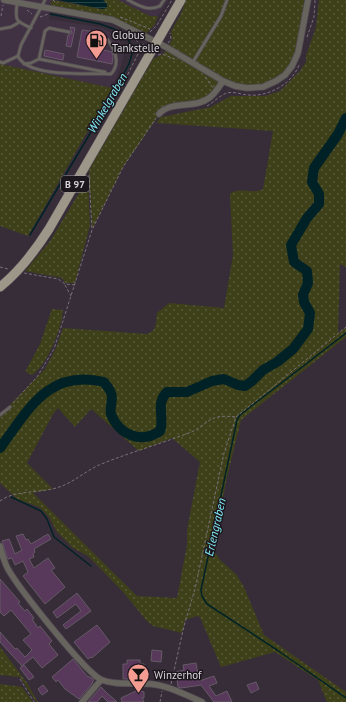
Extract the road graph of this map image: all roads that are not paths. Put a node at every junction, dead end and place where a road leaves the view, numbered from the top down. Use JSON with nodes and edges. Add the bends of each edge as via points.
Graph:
{"nodes":[{"id":1,"x":4,"y":0,"type":"edge"},
{"id":2,"x":45,"y":0,"type":"edge"},
{"id":3,"x":128,"y":0,"type":"edge"},
{"id":4,"x":164,"y":0,"type":"edge"},
{"id":5,"x":181,"y":0,"type":"edge"},
{"id":6,"x":227,"y":0,"type":"edge"},
{"id":7,"x":308,"y":0,"type":"edge"},
{"id":8,"x":17,"y":2,"type":"junction"},
{"id":9,"x":42,"y":7,"type":"junction"},
{"id":10,"x":18,"y":23,"type":"junction"},
{"id":11,"x":31,"y":28,"type":"junction"},
{"id":12,"x":0,"y":29,"type":"edge"},
{"id":13,"x":69,"y":32,"type":"dead end"},
{"id":14,"x":96,"y":37,"type":"dead end"},
{"id":15,"x":156,"y":42,"type":"junction"},
{"id":16,"x":18,"y":56,"type":"junction"},
{"id":17,"x":38,"y":59,"type":"junction"},
{"id":18,"x":0,"y":62,"type":"edge"},
{"id":19,"x":193,"y":63,"type":"junction"},
{"id":20,"x":23,"y":64,"type":"junction"},
{"id":21,"x":112,"y":74,"type":"junction"},
{"id":22,"x":223,"y":81,"type":"junction"},
{"id":23,"x":159,"y":114,"type":"road end"},
{"id":24,"x":0,"y":287,"type":"edge"},
{"id":25,"x":10,"y":407,"type":"road end"},
{"id":26,"x":2,"y":412,"type":"edge"},
{"id":27,"x":0,"y":416,"type":"edge"},
{"id":28,"x":0,"y":546,"type":"edge"},
{"id":29,"x":101,"y":680,"type":"junction"},
{"id":30,"x":82,"y":702,"type":"edge"},
{"id":31,"x":202,"y":702,"type":"edge"}],
"edges":[{"from":1,"to":8,"type":"street"},
{"from":2,"to":9,"type":"lane"},
{"from":3,"to":4,"type":"lane","via":[[151,9],[160,6]]},
{"from":5,"to":15,"type":"main road","number":"B 97"},
{"from":6,"to":19,"type":"lane","via":[[221,16]]},
{"from":7,"to":22,"type":"street","via":[[298,53],[285,75],[263,86],[247,88]]},
{"from":8,"to":9,"type":"street"},
{"from":8,"to":10,"type":"lane","via":[[15,17]]},
{"from":9,"to":11,"type":"lane"},
{"from":9,"to":15,"type":"street","via":[[113,20]]},
{"from":10,"to":11,"type":"lane"},
{"from":10,"to":12,"type":"lane"},
{"from":11,"to":16,"type":"lane"},
{"from":13,"to":17,"type":"lane","via":[[50,28],[45,31]]},
{"from":14,"to":21,"type":"lane","via":[[108,40],[116,51]]},
{"from":15,"to":19,"type":"street"},
{"from":15,"to":24,"type":"main road","number":"B 97","via":[[49,229],[17,272]]},
{"from":16,"to":18,"type":"lane","via":[[4,63]]},
{"from":16,"to":20,"type":"lane"},
{"from":17,"to":20,"type":"lane"},
{"from":17,"to":21,"type":"lane"},
{"from":19,"to":22,"type":"street"},
{"from":20,"to":21,"type":"lane","via":[[63,74]]},
{"from":22,"to":23,"type":"street","via":[[209,99],[170,107]]},
{"from":25,"to":26,"type":"lane"},
{"from":26,"to":27,"type":"lane"},
{"from":28,"to":29,"type":"street","via":[[8,569],[16,581],[72,652]]},
{"from":29,"to":30,"type":"street"},
{"from":29,"to":31,"type":"street","via":[[164,687]]}]}
